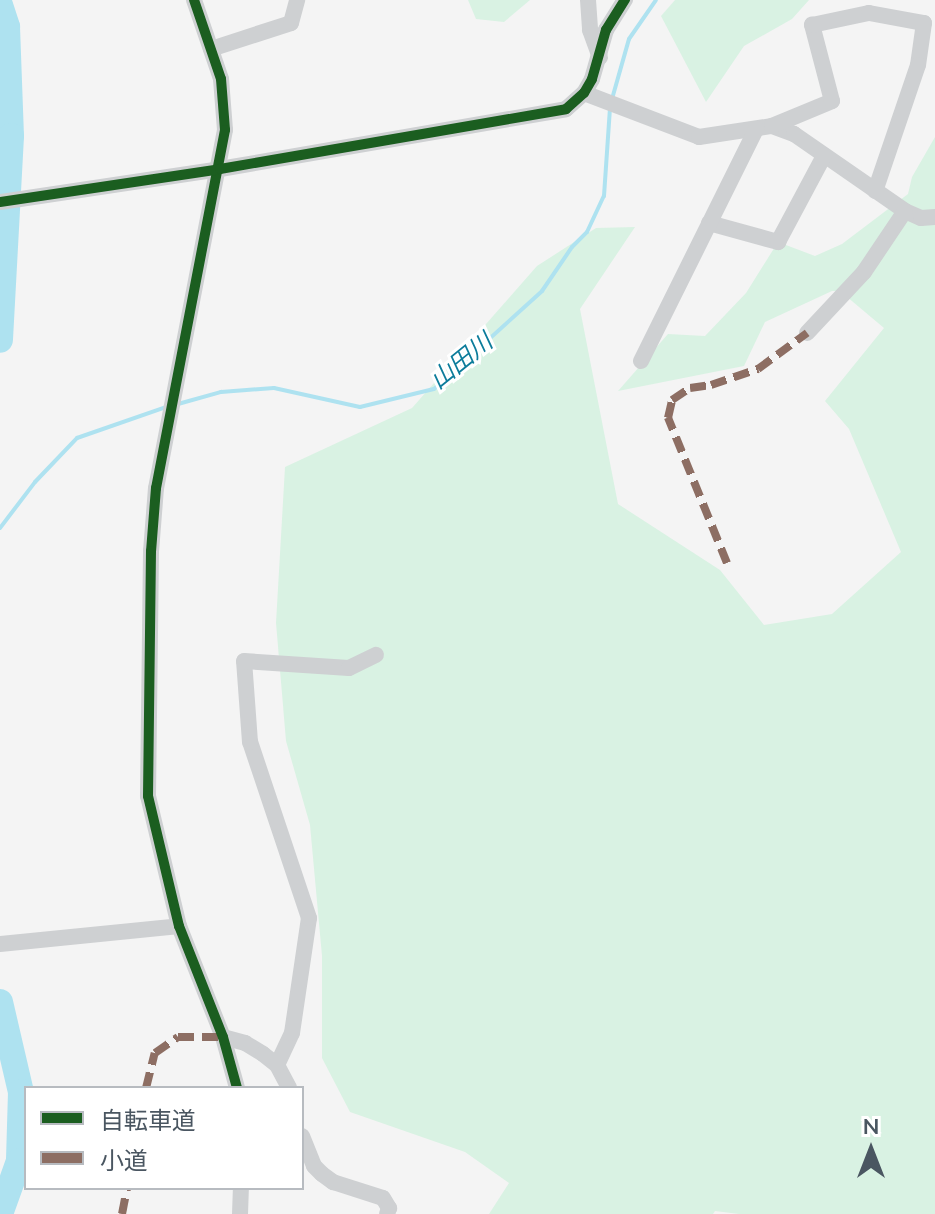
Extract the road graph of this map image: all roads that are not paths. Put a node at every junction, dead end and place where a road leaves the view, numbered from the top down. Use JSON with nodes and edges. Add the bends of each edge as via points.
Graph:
{"nodes":[{"id":1,"x":194,"y":0,"type":"edge"},
{"id":2,"x":297,"y":0,"type":"edge"},
{"id":3,"x":588,"y":0,"type":"edge"},
{"id":4,"x":625,"y":0,"type":"edge"},
{"id":5,"x":211,"y":49,"type":"junction"},
{"id":6,"x":600,"y":57,"type":"junction"},
{"id":7,"x":589,"y":95,"type":"junction"},
{"id":8,"x":764,"y":127,"type":"junction"},
{"id":9,"x":824,"y":156,"type":"junction"},
{"id":10,"x":220,"y":169,"type":"junction"},
{"id":11,"x":875,"y":191,"type":"junction"},
{"id":12,"x":0,"y":202,"type":"edge"},
{"id":13,"x":905,"y":211,"type":"junction"},
{"id":14,"x":935,"y":217,"type":"edge"},
{"id":15,"x":709,"y":223,"type":"junction"},
{"id":16,"x":807,"y":333,"type":"dead end"},
{"id":17,"x":641,"y":361,"type":"dead end"},
{"id":18,"x":376,"y":655,"type":"dead end"},
{"id":19,"x":179,"y":926,"type":"junction"},
{"id":20,"x":5,"y":943,"type":"edge"},
{"id":21,"x":223,"y":1037,"type":"junction"},
{"id":22,"x":277,"y":1065,"type":"junction"},
{"id":23,"x":236,"y":1086,"type":"edge"},
{"id":24,"x":288,"y":1086,"type":"edge"},
{"id":25,"x":304,"y":1141,"type":"edge"},
{"id":26,"x":241,"y":1190,"type":"edge"},
{"id":27,"x":240,"y":1214,"type":"edge"},
{"id":28,"x":387,"y":1214,"type":"edge"}],
"edges":[{"from":1,"to":5,"type":"street"},
{"from":2,"to":5,"type":"street","via":[[291,23]]},
{"from":3,"to":6,"type":"street","via":[[590,30]]},
{"from":4,"to":6,"type":"street","via":[[606,30]]},
{"from":5,"to":10,"type":"street","via":[[225,102]]},
{"from":6,"to":7,"type":"street"},
{"from":7,"to":8,"type":"street","via":[[699,137]]},
{"from":7,"to":10,"type":"street","via":[[566,109]]},
{"from":8,"to":9,"type":"street","via":[[794,134]]},
{"from":8,"to":11,"type":"street","via":[[832,101],[812,25],[869,13],[924,23],[918,65]]},
{"from":8,"to":15,"type":"street"},
{"from":9,"to":11,"type":"street"},
{"from":9,"to":15,"type":"street","via":[[778,242]]},
{"from":10,"to":12,"type":"street"},
{"from":10,"to":19,"type":"street","via":[[156,488],[151,551],[148,796]]},
{"from":11,"to":13,"type":"street"},
{"from":13,"to":14,"type":"street"},
{"from":13,"to":16,"type":"street","via":[[864,272]]},
{"from":15,"to":17,"type":"street"},
{"from":18,"to":22,"type":"street","via":[[349,668],[244,661],[250,742],[309,918],[292,1033]]},
{"from":19,"to":20,"type":"street"},
{"from":19,"to":21,"type":"street"},
{"from":21,"to":22,"type":"street","via":[[245,1043]]},
{"from":21,"to":23,"type":"street"},
{"from":22,"to":24,"type":"street"},
{"from":25,"to":28,"type":"street","via":[[322,1174],[383,1198]]},
{"from":26,"to":27,"type":"street"}]}
